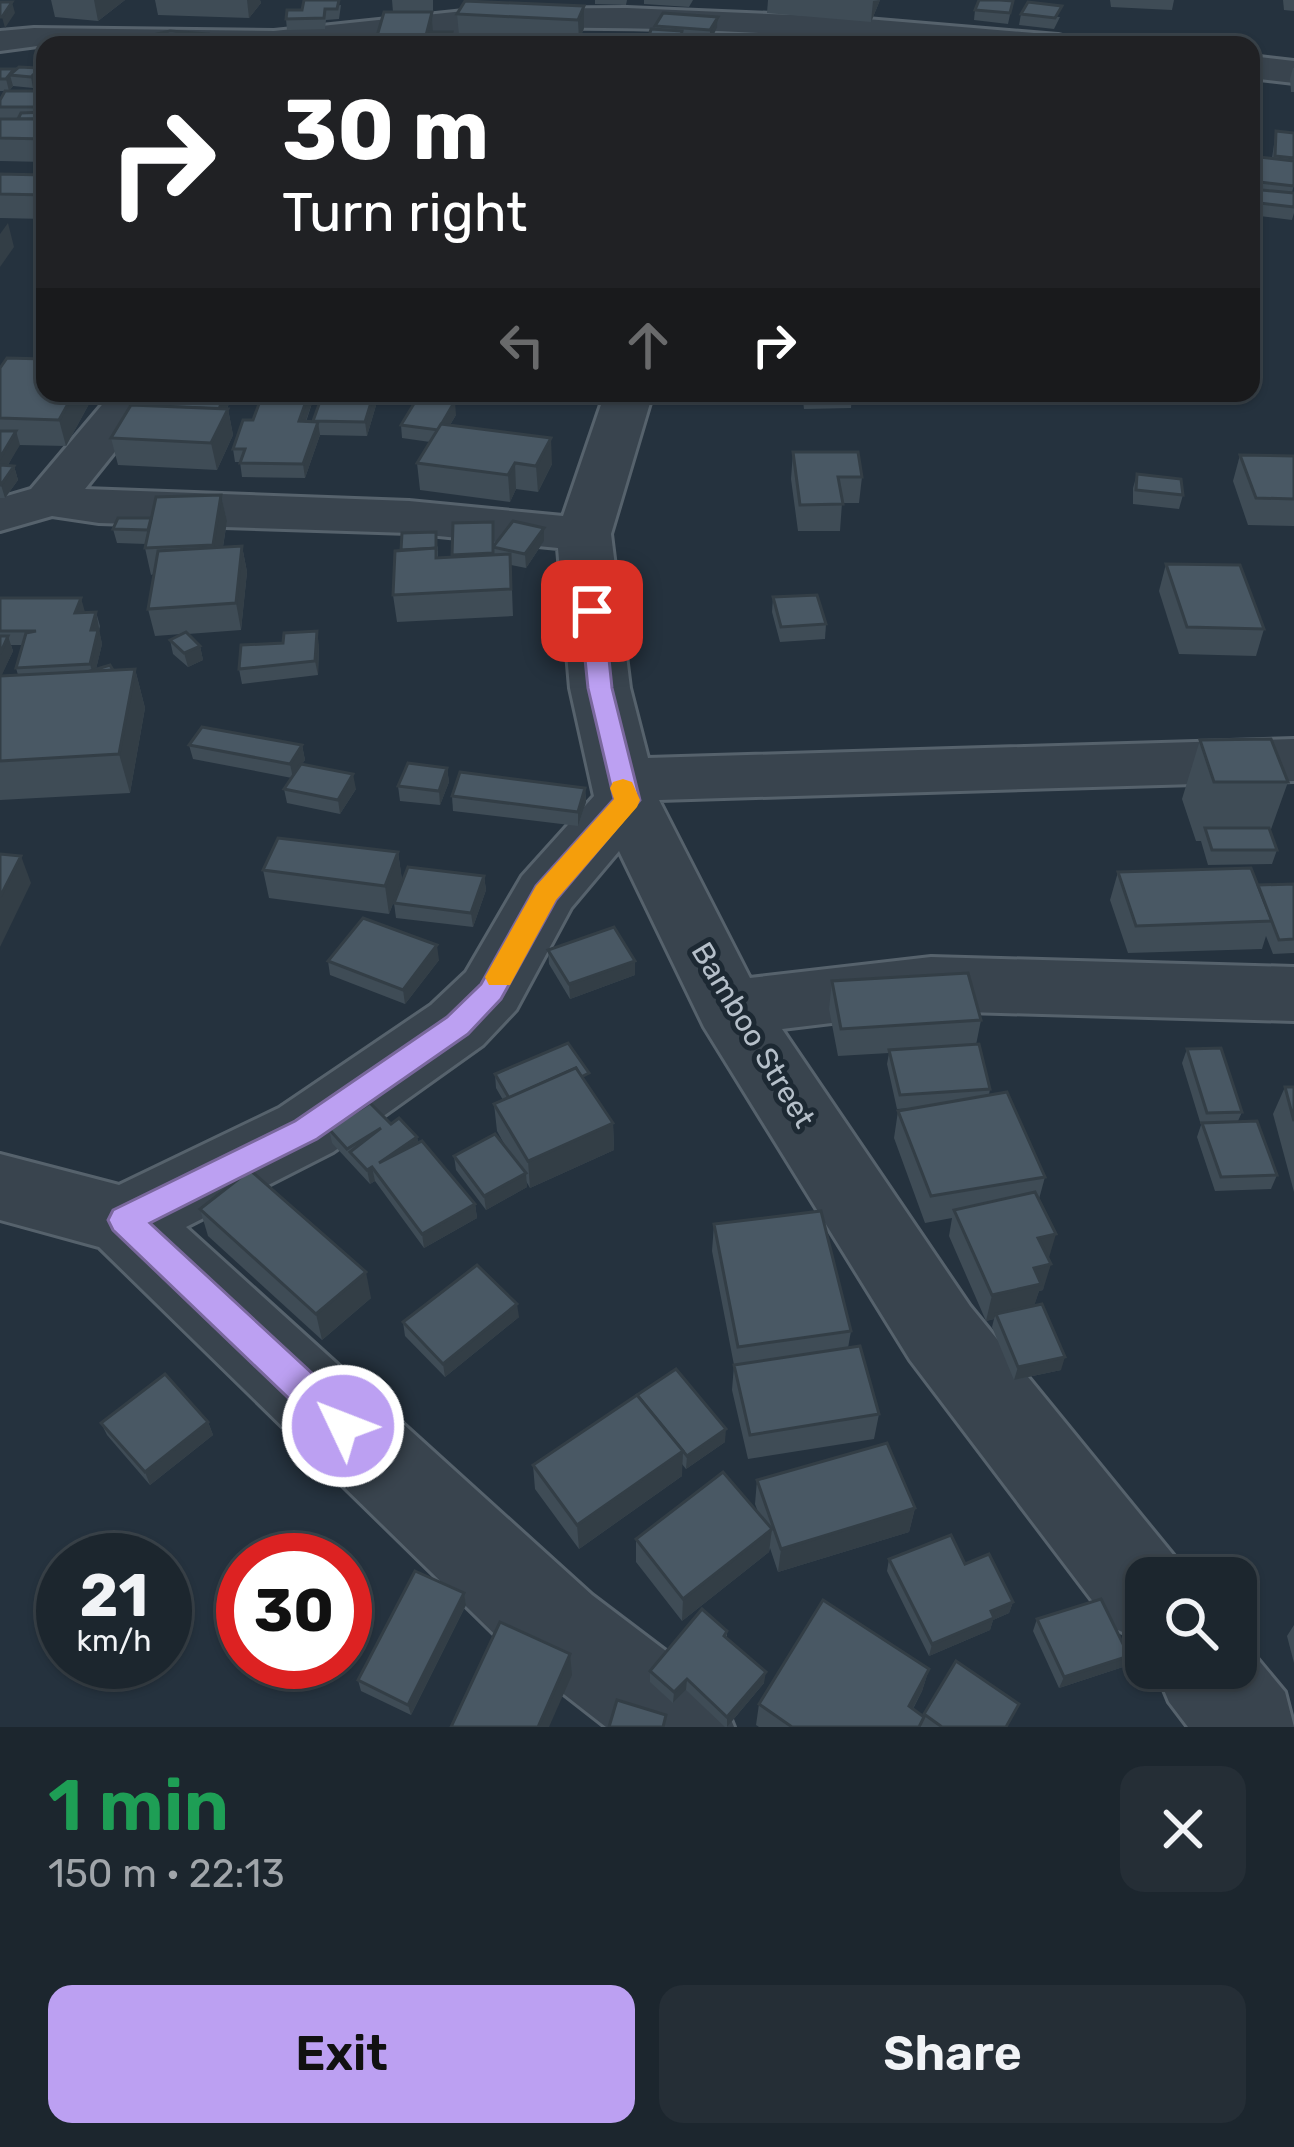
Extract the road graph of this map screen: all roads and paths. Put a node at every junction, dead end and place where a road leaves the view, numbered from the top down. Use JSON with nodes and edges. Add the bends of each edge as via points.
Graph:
{"nodes":[{"id":1,"x":747,"y":22,"type":"edge"},
{"id":2,"x":333,"y":36,"type":"edge"},
{"id":3,"x":936,"y":36,"type":"edge"},
{"id":4,"x":36,"y":39,"type":"edge"},
{"id":5,"x":0,"y":41,"type":"edge"},
{"id":6,"x":1260,"y":68,"type":"edge"},
{"id":7,"x":1294,"y":72,"type":"edge"},
{"id":8,"x":129,"y":402,"type":"edge"},
{"id":9,"x":626,"y":402,"type":"edge"},
{"id":10,"x":25,"y":507,"type":"edge"},
{"id":11,"x":584,"y":534,"type":"junction"},
{"id":12,"x":1294,"y":760,"type":"edge"},
{"id":13,"x":624,"y":790,"type":"junction"},
{"id":14,"x":1294,"y":994,"type":"edge"},
{"id":15,"x":729,"y":1008,"type":"junction"},
{"id":16,"x":0,"y":1187,"type":"edge"},
{"id":17,"x":124,"y":1220,"type":"junction"},
{"id":18,"x":1125,"y":1568,"type":"edge"},
{"id":19,"x":1220,"y":1689,"type":"edge"},
{"id":20,"x":685,"y":1727,"type":"edge"},
{"id":21,"x":1250,"y":1727,"type":"edge"}],
"edges":[{"from":1,"to":2,"type":"street","via":[[471,20]]},
{"from":1,"to":3,"type":"street"},
{"from":4,"to":5,"type":"street"},
{"from":6,"to":7,"type":"street"},
{"from":8,"to":10,"type":"street"},
{"from":9,"to":11,"type":"street","name":"Bamboo Street"},
{"from":10,"to":11,"type":"street","via":[[409,517]]},
{"from":11,"to":13,"type":"street","name":"Bamboo Street","via":[[600,688]]},
{"from":12,"to":13,"type":"street"},
{"from":13,"to":15,"type":"street","name":"Bamboo Street"},
{"from":13,"to":17,"type":"street","via":[[546,893],[491,992],[458,1025],[306,1130]]},
{"from":14,"to":15,"type":"street","via":[[931,984]]},
{"from":15,"to":18,"type":"street","name":"Bamboo Street","via":[[940,1333]]},
{"from":16,"to":17,"type":"street"},
{"from":17,"to":20,"type":"street","via":[[558,1629]]},
{"from":19,"to":21,"type":"street"}]}
